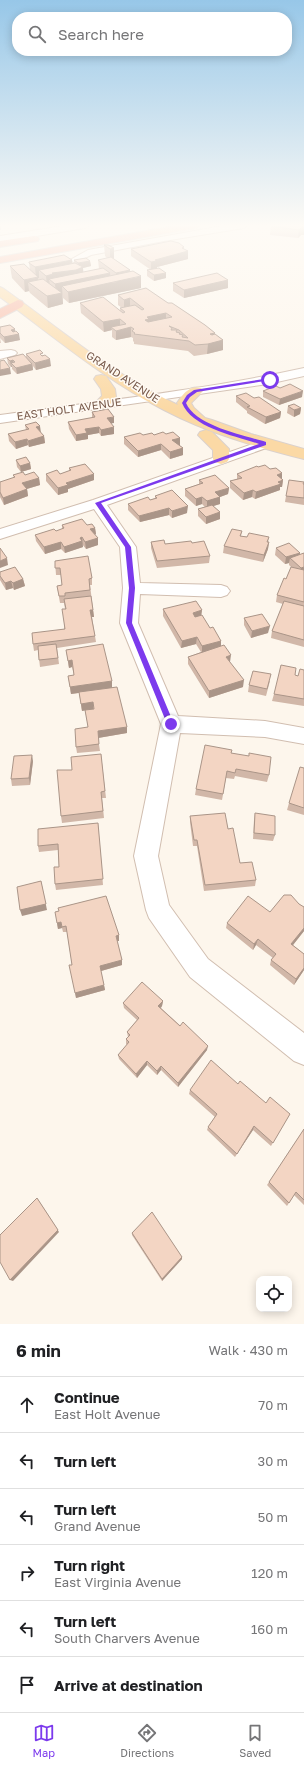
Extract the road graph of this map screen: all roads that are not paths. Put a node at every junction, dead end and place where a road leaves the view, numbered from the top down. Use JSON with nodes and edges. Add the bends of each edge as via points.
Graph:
{"nodes":[{"id":1,"x":0,"y":291,"type":"edge"},
{"id":2,"x":18,"y":304,"type":"junction"},
{"id":3,"x":2,"y":309,"type":"edge"},
{"id":4,"x":304,"y":372,"type":"edge"},
{"id":5,"x":101,"y":379,"type":"junction"},
{"id":6,"x":196,"y":391,"type":"junction"},
{"id":7,"x":152,"y":398,"type":"junction"},
{"id":8,"x":132,"y":401,"type":"junction"},
{"id":9,"x":100,"y":405,"type":"junction"},
{"id":10,"x":0,"y":419,"type":"edge"},
{"id":11,"x":204,"y":428,"type":"junction"},
{"id":12,"x":264,"y":444,"type":"junction"},
{"id":13,"x":246,"y":450,"type":"junction"},
{"id":14,"x":304,"y":454,"type":"edge"},
{"id":15,"x":221,"y":459,"type":"junction"},
{"id":16,"x":304,"y":467,"type":"edge"},
{"id":17,"x":98,"y":503,"type":"junction"},
{"id":18,"x":0,"y":534,"type":"edge"},
{"id":19,"x":132,"y":588,"type":"junction"},
{"id":20,"x":221,"y":591,"type":"dead end"},
{"id":21,"x":171,"y":724,"type":"junction"},
{"id":22,"x":304,"y":736,"type":"edge"},
{"id":23,"x":304,"y":1051,"type":"edge"}],
"edges":[{"from":1,"to":2,"type":"main road","name":"GRAND AVENUE"},
{"from":2,"to":3,"type":"highway"},
{"from":2,"to":7,"type":"main road","name":"GRAND AVENUE","via":[[113,374]]},
{"from":3,"to":5,"type":"main road","name":"GRAND AVENUE"},
{"from":4,"to":6,"type":"street","name":"EAST HOLT AVENUE"},
{"from":5,"to":8,"type":"main road","name":"GRAND AVENUE"},
{"from":5,"to":9,"type":"main road","via":[[108,389],[109,397]]},
{"from":6,"to":7,"type":"street","name":"EAST HOLT AVENUE"},
{"from":6,"to":11,"type":"main road","via":[[184,403],[187,410]]},
{"from":7,"to":8,"type":"street","name":"EAST HOLT AVENUE"},
{"from":7,"to":11,"type":"main road","name":"GRAND AVENUE"},
{"from":8,"to":9,"type":"street","name":"EAST HOLT AVENUE"},
{"from":8,"to":11,"type":"main road","name":"GRAND AVENUE","via":[[183,426]]},
{"from":9,"to":10,"type":"street","name":"EAST HOLT AVENUE"},
{"from":11,"to":12,"type":"main road","name":"GRAND AVENUE"},
{"from":11,"to":13,"type":"main road","name":"GRAND AVENUE"},
{"from":11,"to":15,"type":"main road","via":[[220,449]]},
{"from":12,"to":13,"type":"street"},
{"from":12,"to":14,"type":"main road","name":"GRAND AVENUE"},
{"from":13,"to":15,"type":"street"},
{"from":13,"to":16,"type":"main road","name":"GRAND AVENUE"},
{"from":15,"to":17,"type":"street"},
{"from":17,"to":18,"type":"street"},
{"from":17,"to":19,"type":"street","via":[[128,547]]},
{"from":19,"to":20,"type":"street"},
{"from":19,"to":21,"type":"street","via":[[129,623]]},
{"from":21,"to":22,"type":"street","via":[[265,729]]},
{"from":21,"to":23,"type":"street","via":[[146,856],[158,910],[199,968]]}]}
